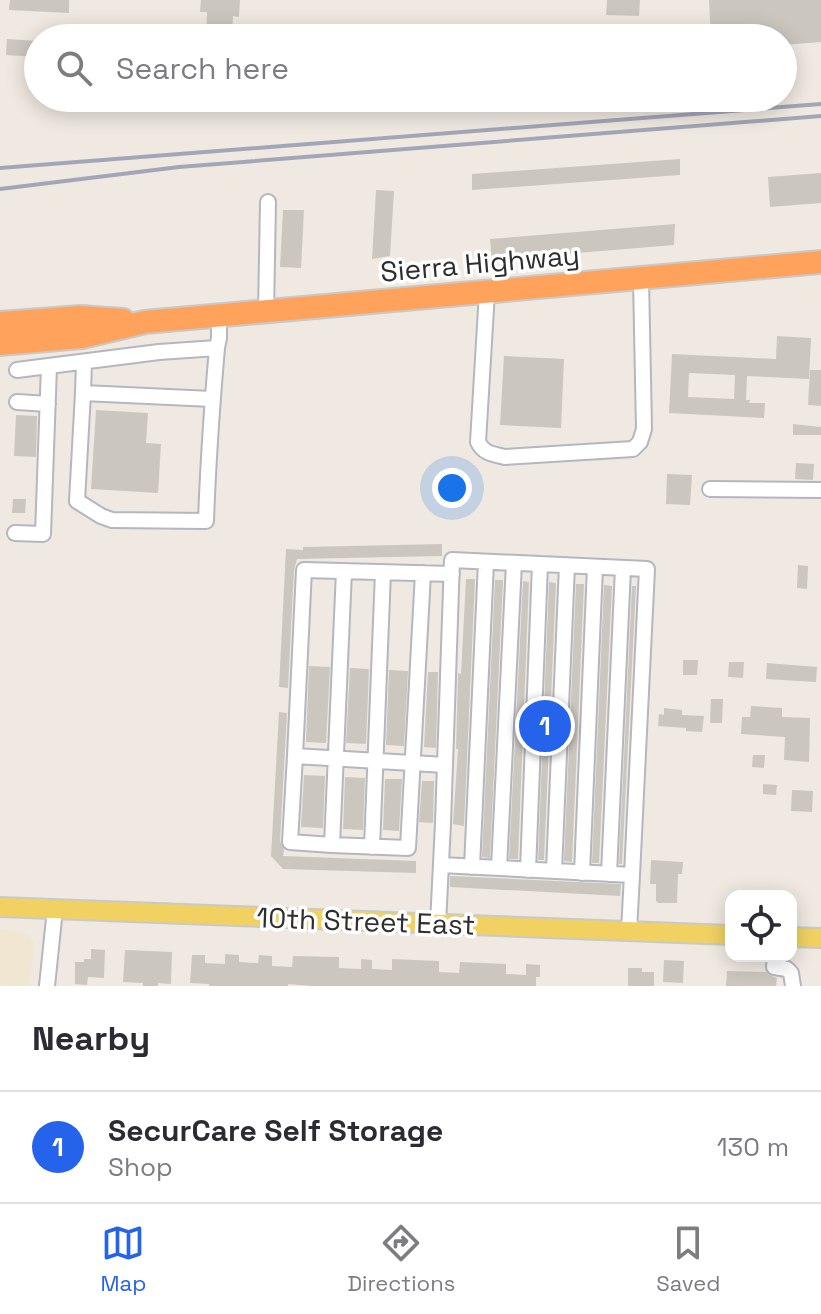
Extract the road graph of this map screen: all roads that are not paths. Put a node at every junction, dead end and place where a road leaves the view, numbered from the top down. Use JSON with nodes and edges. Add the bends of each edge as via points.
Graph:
{"nodes":[{"id":1,"x":268,"y":202,"type":"dead end"},
{"id":2,"x":821,"y":262,"type":"edge"},
{"id":3,"x":641,"y":279,"type":"junction"},
{"id":4,"x":487,"y":292,"type":"junction"},
{"id":5,"x":266,"y":312,"type":"junction"},
{"id":6,"x":219,"y":315,"type":"junction"},
{"id":7,"x":145,"y":322,"type":"junction"},
{"id":8,"x":0,"y":323,"type":"edge"},
{"id":9,"x":0,"y":344,"type":"edge"},
{"id":10,"x":217,"y":348,"type":"junction"},
{"id":11,"x":84,"y":362,"type":"junction"},
{"id":12,"x":49,"y":366,"type":"junction"},
{"id":13,"x":17,"y":370,"type":"dead end"},
{"id":14,"x":83,"y":393,"type":"junction"},
{"id":15,"x":212,"y":399,"type":"junction"},
{"id":16,"x":17,"y":402,"type":"dead end"},
{"id":17,"x":48,"y":404,"type":"junction"},
{"id":18,"x":710,"y":489,"type":"dead end"},
{"id":19,"x":821,"y":490,"type":"edge"},
{"id":20,"x":15,"y":533,"type":"dead end"},
{"id":21,"x":486,"y":562,"type":"junction"},
{"id":22,"x":514,"y":563,"type":"junction"},
{"id":23,"x":540,"y":564,"type":"junction"},
{"id":24,"x":567,"y":565,"type":"junction"},
{"id":25,"x":595,"y":567,"type":"junction"},
{"id":26,"x":623,"y":568,"type":"junction"},
{"id":27,"x":344,"y":571,"type":"junction"},
{"id":28,"x":383,"y":572,"type":"junction"},
{"id":29,"x":423,"y":573,"type":"junction"},
{"id":30,"x":452,"y":574,"type":"junction"},
{"id":31,"x":295,"y":756,"type":"junction"},
{"id":32,"x":336,"y":759,"type":"junction"},
{"id":33,"x":376,"y":761,"type":"junction"},
{"id":34,"x":413,"y":763,"type":"junction"},
{"id":35,"x":445,"y":765,"type":"junction"},
{"id":36,"x":332,"y":845,"type":"junction"},
{"id":37,"x":372,"y":847,"type":"junction"},
{"id":38,"x":441,"y":865,"type":"junction"},
{"id":39,"x":472,"y":867,"type":"junction"},
{"id":40,"x":499,"y":868,"type":"junction"},
{"id":41,"x":528,"y":870,"type":"junction"},
{"id":42,"x":554,"y":871,"type":"junction"},
{"id":43,"x":582,"y":873,"type":"junction"},
{"id":44,"x":609,"y":874,"type":"junction"},
{"id":45,"x":632,"y":875,"type":"junction"},
{"id":46,"x":0,"y":907,"type":"edge"},
{"id":47,"x":55,"y":909,"type":"junction"},
{"id":48,"x":438,"y":924,"type":"junction"},
{"id":49,"x":629,"y":931,"type":"junction"},
{"id":50,"x":725,"y":935,"type":"edge"},
{"id":51,"x":797,"y":937,"type":"edge"},
{"id":52,"x":821,"y":938,"type":"edge"},
{"id":53,"x":774,"y":962,"type":"edge"},
{"id":54,"x":47,"y":986,"type":"edge"},
{"id":55,"x":793,"y":986,"type":"edge"}],
"edges":[{"from":1,"to":5,"type":"street"},
{"from":2,"to":3,"type":"highway","name":"Sierra Highway"},
{"from":3,"to":4,"type":"highway","name":"Sierra Highway"},
{"from":3,"to":4,"type":"street","via":[[644,429],[633,449],[505,457],[481,447]]},
{"from":4,"to":5,"type":"highway","name":"Sierra Highway"},
{"from":5,"to":6,"type":"highway","name":"Sierra Highway"},
{"from":6,"to":7,"type":"highway","name":"Sierra Highway"},
{"from":6,"to":10,"type":"street"},
{"from":7,"to":8,"type":"highway","name":"Sierra Highway","via":[[81,317]]},
{"from":7,"to":9,"type":"highway","name":"Sierra Highway","via":[[82,337]]},
{"from":10,"to":11,"type":"street"},
{"from":10,"to":15,"type":"street"},
{"from":11,"to":12,"type":"street"},
{"from":11,"to":14,"type":"street"},
{"from":12,"to":13,"type":"street"},
{"from":12,"to":17,"type":"street"},
{"from":14,"to":15,"type":"street"},
{"from":14,"to":15,"type":"street","via":[[77,501],[112,520],[206,521]]},
{"from":16,"to":17,"type":"street"},
{"from":17,"to":20,"type":"street","via":[[43,534]]},
{"from":18,"to":19,"type":"street"},
{"from":21,"to":22,"type":"street"},
{"from":21,"to":30,"type":"street","via":[[452,560]]},
{"from":21,"to":39,"type":"street"},
{"from":22,"to":23,"type":"street"},
{"from":22,"to":40,"type":"street"},
{"from":23,"to":24,"type":"street"},
{"from":23,"to":41,"type":"street"},
{"from":24,"to":25,"type":"street"},
{"from":24,"to":42,"type":"street"},
{"from":25,"to":26,"type":"street"},
{"from":25,"to":43,"type":"street"},
{"from":26,"to":44,"type":"street"},
{"from":26,"to":45,"type":"street","via":[[647,569]]},
{"from":27,"to":28,"type":"street"},
{"from":27,"to":31,"type":"street","via":[[304,570]]},
{"from":27,"to":32,"type":"street"},
{"from":28,"to":29,"type":"street"},
{"from":28,"to":33,"type":"street"},
{"from":29,"to":30,"type":"street"},
{"from":29,"to":34,"type":"street"},
{"from":30,"to":35,"type":"street"},
{"from":31,"to":32,"type":"street"},
{"from":31,"to":36,"type":"street","via":[[290,842]]},
{"from":32,"to":33,"type":"street"},
{"from":32,"to":36,"type":"street"},
{"from":33,"to":34,"type":"street"},
{"from":33,"to":37,"type":"street"},
{"from":34,"to":35,"type":"street"},
{"from":34,"to":37,"type":"street","via":[[408,848]]},
{"from":35,"to":38,"type":"street"},
{"from":36,"to":37,"type":"street"},
{"from":38,"to":39,"type":"street"},
{"from":38,"to":48,"type":"street"},
{"from":39,"to":40,"type":"street"},
{"from":40,"to":41,"type":"street"},
{"from":41,"to":42,"type":"street"},
{"from":42,"to":43,"type":"street"},
{"from":43,"to":44,"type":"street"},
{"from":44,"to":45,"type":"street"},
{"from":45,"to":49,"type":"street"},
{"from":46,"to":47,"type":"main road","name":"10th Street East"},
{"from":47,"to":48,"type":"main road","name":"10th Street East"},
{"from":47,"to":54,"type":"street"},
{"from":48,"to":49,"type":"main road","name":"10th Street East"},
{"from":49,"to":50,"type":"main road","name":"10th Street East"},
{"from":51,"to":52,"type":"main road"},
{"from":53,"to":55,"type":"street","via":[[774,967],[791,973]]}]}
